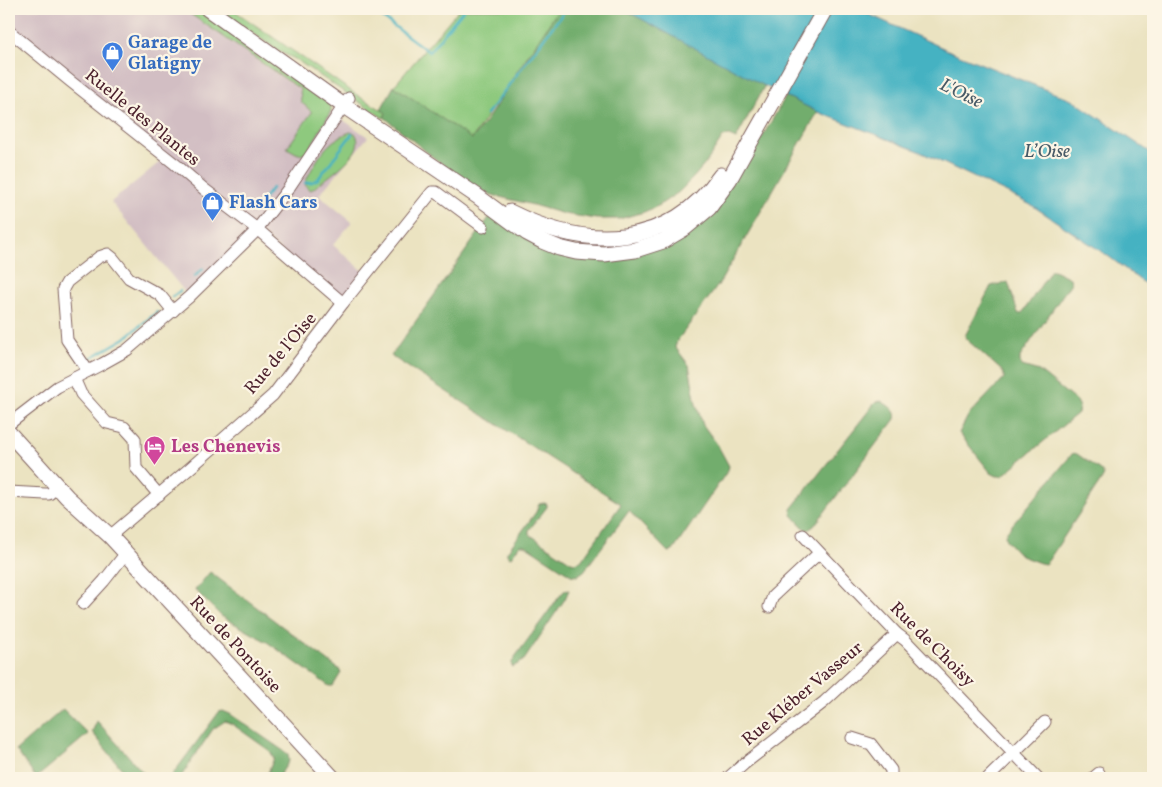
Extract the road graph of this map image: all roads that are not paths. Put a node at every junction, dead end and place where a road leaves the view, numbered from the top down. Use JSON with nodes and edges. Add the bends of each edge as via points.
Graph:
{"nodes":[{"id":1,"x":208,"y":9,"type":"edge"},
{"id":2,"x":816,"y":9,"type":"edge"},
{"id":3,"x":825,"y":9,"type":"edge"},
{"id":4,"x":9,"y":31,"type":"edge"},
{"id":5,"x":802,"y":41,"type":"junction"},
{"id":6,"x":347,"y":102,"type":"junction"},
{"id":7,"x":484,"y":227,"type":"dead end"},
{"id":8,"x":257,"y":229,"type":"junction"},
{"id":9,"x":344,"y":302,"type":"junction"},
{"id":10,"x":173,"y":311,"type":"junction"},
{"id":11,"x":88,"y":371,"type":"junction"},
{"id":12,"x":74,"y":378,"type":"junction"},
{"id":13,"x":9,"y":424,"type":"edge"},
{"id":14,"x":9,"y":433,"type":"edge"},
{"id":15,"x":58,"y":487,"type":"junction"},
{"id":16,"x":9,"y":492,"type":"edge"},
{"id":17,"x":159,"y":495,"type":"junction"},
{"id":18,"x":802,"y":535,"type":"dead end"},
{"id":19,"x":110,"y":536,"type":"junction"},
{"id":20,"x":126,"y":553,"type":"junction"},
{"id":21,"x":819,"y":553,"type":"junction"},
{"id":22,"x":83,"y":604,"type":"dead end"},
{"id":23,"x":770,"y":607,"type":"dead end"},
{"id":24,"x":897,"y":634,"type":"junction"},
{"id":25,"x":1045,"y":722,"type":"dead end"},
{"id":26,"x":852,"y":738,"type":"dead end"},
{"id":27,"x":1014,"y":753,"type":"junction"},
{"id":28,"x":333,"y":778,"type":"edge"},
{"id":29,"x":728,"y":778,"type":"edge"},
{"id":30,"x":891,"y":778,"type":"edge"},
{"id":31,"x":988,"y":778,"type":"edge"},
{"id":32,"x":1038,"y":778,"type":"edge"}],
"edges":[{"from":1,"to":6,"type":"main road","via":[[290,68]]},
{"from":2,"to":5,"type":"main road"},
{"from":3,"to":5,"type":"main road"},
{"from":4,"to":8,"type":"street","name":"Ruelle des Plantes"},
{"from":5,"to":6,"type":"main road","via":[[725,187],[714,201],[685,228],[635,250],[604,254],[576,252],[542,241],[441,171],[405,138]]},
{"from":6,"to":8,"type":"street"},
{"from":7,"to":9,"type":"street","name":"Rue de l'Oise","via":[[432,192]]},
{"from":8,"to":9,"type":"street","name":"Ruelle des Plantes"},
{"from":8,"to":10,"type":"street"},
{"from":9,"to":17,"type":"street","name":"Rue de l'Oise","via":[[272,395]]},
{"from":10,"to":11,"type":"street","via":[[120,355]]},
{"from":10,"to":11,"type":"street","via":[[160,295],[129,278],[108,254],[99,257],[67,282],[63,289],[67,340]]},
{"from":11,"to":12,"type":"street"},
{"from":12,"to":13,"type":"street"},
{"from":12,"to":17,"type":"street","via":[[81,394],[106,423],[124,427],[135,439],[136,468]]},
{"from":14,"to":15,"type":"main road","name":"Rue de Pontoise"},
{"from":15,"to":16,"type":"street","via":[[49,494]]},
{"from":15,"to":19,"type":"main road","name":"Rue de Pontoise"},
{"from":17,"to":19,"type":"street","name":"Rue de l'Oise"},
{"from":18,"to":21,"type":"street","name":"Rue de Choisy"},
{"from":19,"to":20,"type":"main road","name":"Rue de Pontoise"},
{"from":20,"to":22,"type":"street"},
{"from":20,"to":28,"type":"main road","name":"Rue de Pontoise"},
{"from":21,"to":23,"type":"street","via":[[773,596]]},
{"from":21,"to":24,"type":"street","name":"Rue de Choisy"},
{"from":24,"to":27,"type":"street","name":"Rue de Choisy"},
{"from":24,"to":29,"type":"street","name":"Rue Kléber Vasseur","via":[[824,702]]},
{"from":25,"to":27,"type":"street"},
{"from":26,"to":30,"type":"street","via":[[871,744],[891,770]]},
{"from":27,"to":31,"type":"street"},
{"from":27,"to":32,"type":"street","name":"Rue de Choisy"}]}
